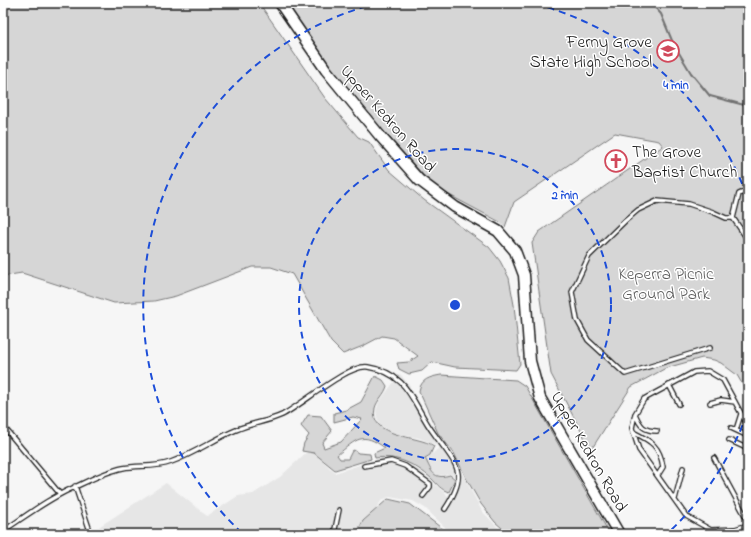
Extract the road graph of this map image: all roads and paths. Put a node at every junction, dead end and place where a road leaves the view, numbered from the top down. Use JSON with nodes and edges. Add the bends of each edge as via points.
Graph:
{"nodes":[{"id":1,"x":280,"y":3,"type":"edge"},
{"id":2,"x":748,"y":190,"type":"edge"},
{"id":3,"x":733,"y":218,"type":"junction"},
{"id":4,"x":748,"y":240,"type":"edge"},
{"id":5,"x":710,"y":348,"type":"dead end"},
{"id":6,"x":669,"y":385,"type":"junction"},
{"id":7,"x":734,"y":402,"type":"junction"},
{"id":8,"x":710,"y":403,"type":"dead end"},
{"id":9,"x":679,"y":404,"type":"dead end"},
{"id":10,"x":635,"y":414,"type":"junction"},
{"id":11,"x":741,"y":414,"type":"junction"},
{"id":12,"x":3,"y":426,"type":"edge"},
{"id":13,"x":748,"y":426,"type":"edge"},
{"id":14,"x":731,"y":428,"type":"dead end"},
{"id":15,"x":736,"y":430,"type":"junction"},
{"id":16,"x":657,"y":431,"type":"dead end"},
{"id":17,"x":633,"y":432,"type":"junction"},
{"id":18,"x":748,"y":436,"type":"edge"},
{"id":19,"x":729,"y":440,"type":"dead end"},
{"id":20,"x":748,"y":451,"type":"edge"},
{"id":21,"x":714,"y":458,"type":"dead end"},
{"id":22,"x":364,"y":466,"type":"dead end"},
{"id":23,"x":683,"y":468,"type":"dead end"},
{"id":24,"x":658,"y":475,"type":"junction"},
{"id":25,"x":75,"y":486,"type":"junction"},
{"id":26,"x":60,"y":494,"type":"junction"},
{"id":27,"x":423,"y":496,"type":"dead end"},
{"id":28,"x":675,"y":499,"type":"junction"},
{"id":29,"x":445,"y":509,"type":"dead end"},
{"id":30,"x":339,"y":510,"type":"dead end"},
{"id":31,"x":748,"y":521,"type":"edge"},
{"id":32,"x":748,"y":525,"type":"edge"},
{"id":33,"x":3,"y":531,"type":"edge"},
{"id":34,"x":91,"y":534,"type":"edge"},
{"id":35,"x":334,"y":534,"type":"edge"},
{"id":36,"x":619,"y":534,"type":"edge"},
{"id":37,"x":647,"y":534,"type":"edge"},
{"id":38,"x":666,"y":534,"type":"edge"}],
"edges":[{"from":1,"to":36,"type":"main road","name":"Upper Kedron Road","via":[[326,70],[419,180],[455,207],[498,231],[515,251],[524,275],[530,361],[540,398]]},
{"from":2,"to":3,"type":"lane","via":[[738,194]]},
{"from":3,"to":4,"type":"lane"},
{"from":3,"to":5,"type":"lane","via":[[726,218],[689,204],[657,201],[638,210],[594,251],[579,274],[572,292],[577,320],[588,340],[625,374]]},
{"from":6,"to":7,"type":"lane","via":[[694,372],[708,371],[722,380]]},
{"from":6,"to":9,"type":"lane"},
{"from":6,"to":10,"type":"lane","via":[[644,399]]},
{"from":7,"to":8,"type":"lane","via":[[721,400]]},
{"from":7,"to":11,"type":"lane"},
{"from":10,"to":16,"type":"lane","via":[[640,426],[649,431]]},
{"from":10,"to":17,"type":"lane"},
{"from":11,"to":13,"type":"lane"},
{"from":11,"to":15,"type":"lane"},
{"from":12,"to":26,"type":"lane"},
{"from":14,"to":15,"type":"lane"},
{"from":15,"to":18,"type":"lane"},
{"from":17,"to":24,"type":"lane","via":[[639,450]]},
{"from":17,"to":24,"type":"lane","via":[[651,441],[662,455],[663,467]]},
{"from":19,"to":20,"type":"lane"},
{"from":21,"to":31,"type":"lane"},
{"from":22,"to":27,"type":"lane","via":[[386,461],[405,466],[430,484]]},
{"from":23,"to":28,"type":"lane"},
{"from":24,"to":28,"type":"lane"},
{"from":25,"to":26,"type":"lane"},
{"from":25,"to":29,"type":"lane","via":[[122,468],[170,462],[236,429],[281,415],[345,374],[366,367],[393,376],[403,384],[454,462],[459,472],[458,484]]},
{"from":25,"to":34,"type":"lane"},
{"from":26,"to":33,"type":"lane"},
{"from":28,"to":32,"type":"lane","via":[[686,516],[712,530],[735,529]]},
{"from":30,"to":35,"type":"lane"},
{"from":37,"to":38,"type":"lane"}]}
